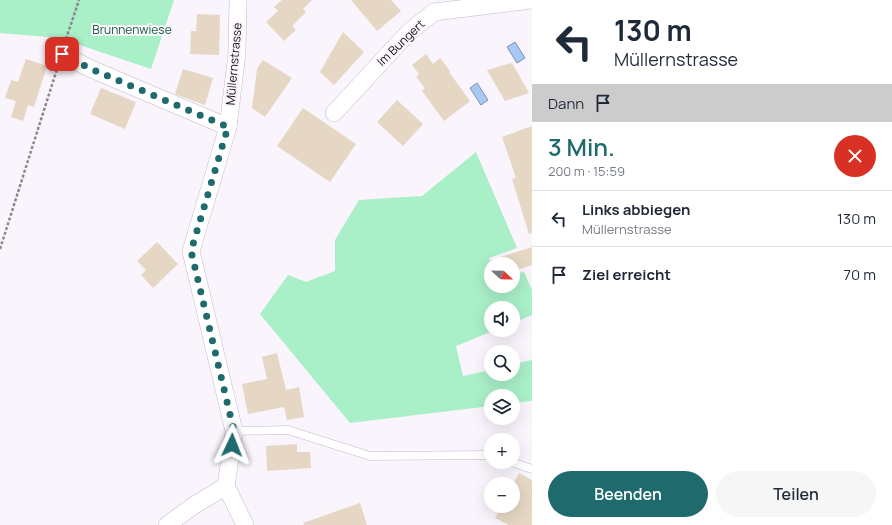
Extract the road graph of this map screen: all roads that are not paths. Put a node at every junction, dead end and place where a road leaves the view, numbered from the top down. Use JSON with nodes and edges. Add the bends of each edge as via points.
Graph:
{"nodes":[{"id":1,"x":238,"y":0,"type":"edge"},
{"id":2,"x":532,"y":0,"type":"edge"},
{"id":3,"x":62,"y":54,"type":"road end"},
{"id":4,"x":334,"y":113,"type":"dead end"},
{"id":5,"x":228,"y":127,"type":"junction"},
{"id":6,"x":234,"y":431,"type":"junction"},
{"id":7,"x":484,"y":455,"type":"edge"},
{"id":8,"x":520,"y":465,"type":"edge"},
{"id":9,"x":532,"y":469,"type":"edge"},
{"id":10,"x":226,"y":486,"type":"junction"},
{"id":11,"x":167,"y":525,"type":"edge"},
{"id":12,"x":245,"y":525,"type":"edge"}],
"edges":[{"from":1,"to":5,"type":"street","name":"Müllernstrasse","via":[[237,53]]},
{"from":2,"to":4,"type":"street","name":"Im Bungert","via":[[434,12],[409,32]]},
{"from":3,"to":5,"type":"street"},
{"from":5,"to":6,"type":"street","name":"Müllernstrasse","via":[[191,251]]},
{"from":6,"to":7,"type":"lane","via":[[288,430],[370,456]]},
{"from":6,"to":10,"type":"street","name":"Müllernstrasse"},
{"from":8,"to":9,"type":"lane"},
{"from":10,"to":11,"type":"street"},
{"from":10,"to":12,"type":"street"}]}
